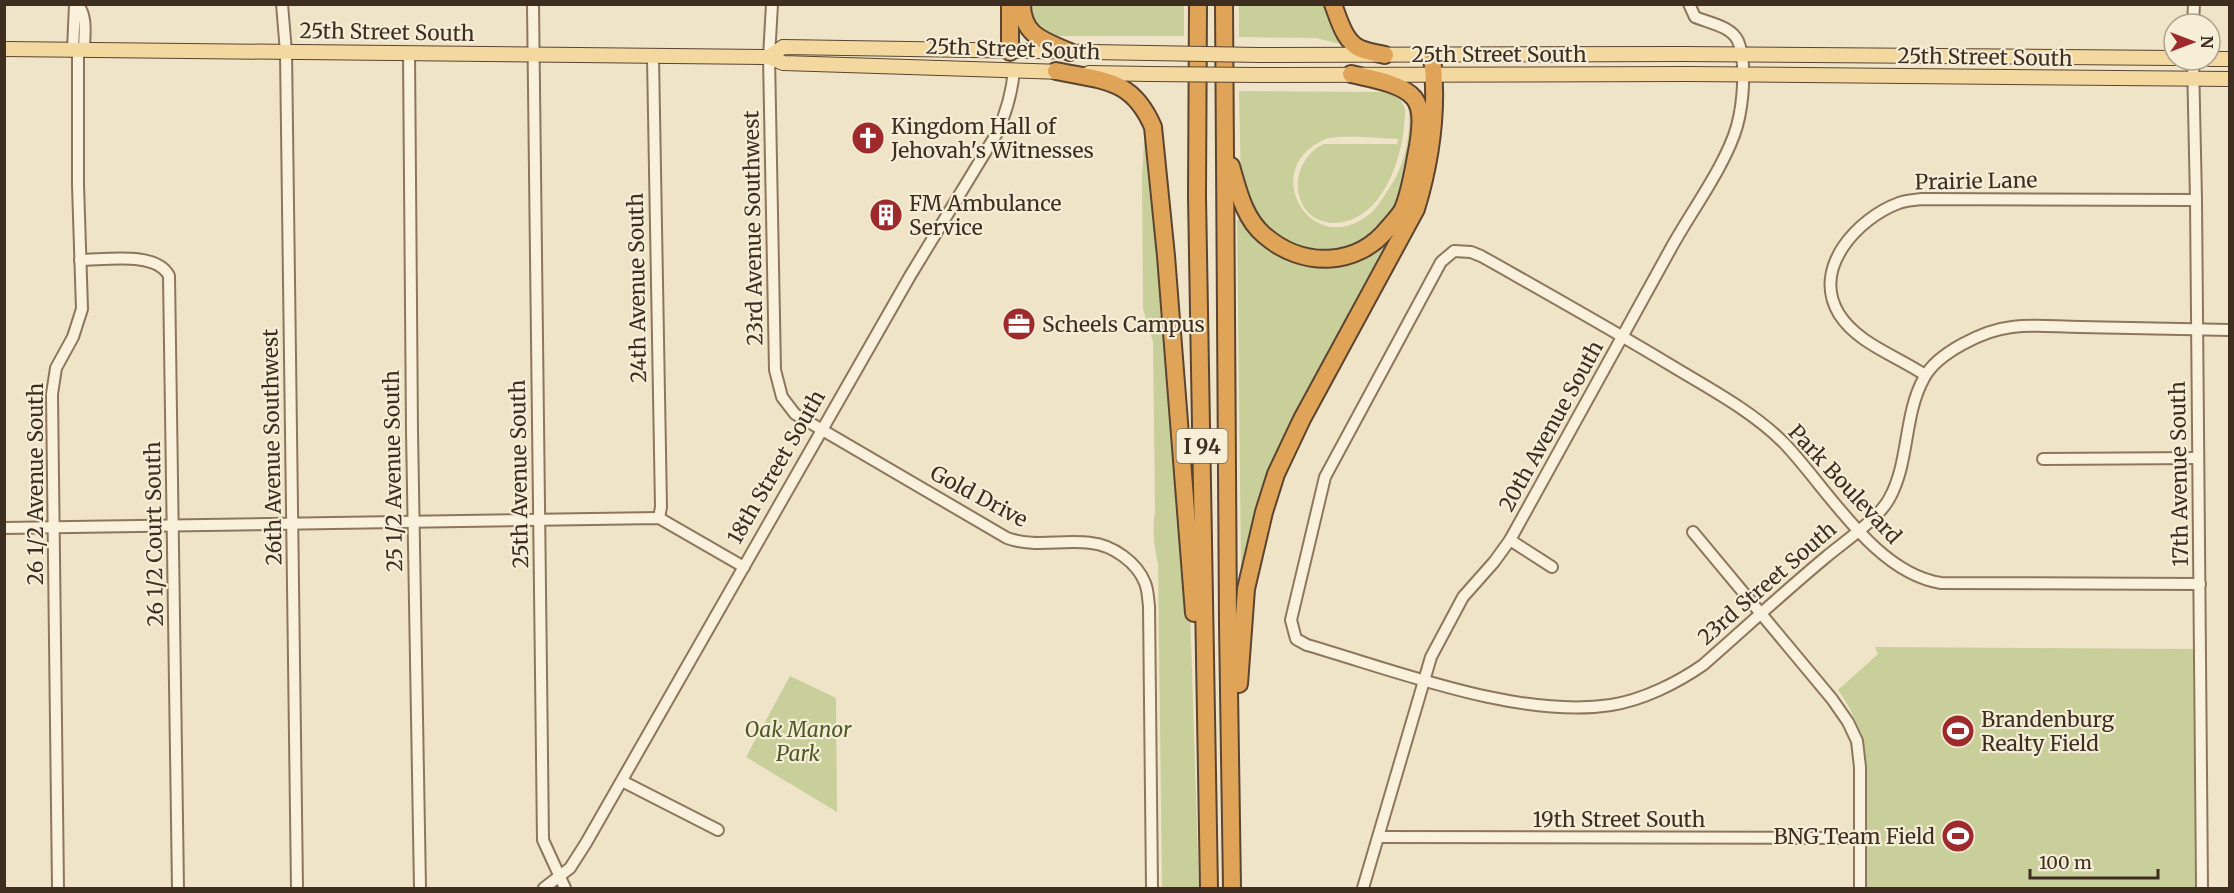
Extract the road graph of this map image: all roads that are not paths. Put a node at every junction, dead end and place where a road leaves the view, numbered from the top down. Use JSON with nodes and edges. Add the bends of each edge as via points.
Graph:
{"nodes":[{"id":1,"x":76,"y":4,"type":"edge"},
{"id":2,"x":282,"y":4,"type":"edge"},
{"id":3,"x":533,"y":4,"type":"edge"},
{"id":4,"x":772,"y":4,"type":"edge"},
{"id":5,"x":1011,"y":4,"type":"edge"},
{"id":6,"x":1022,"y":4,"type":"edge"},
{"id":7,"x":1196,"y":4,"type":"edge"},
{"id":8,"x":1224,"y":4,"type":"edge"},
{"id":9,"x":1334,"y":4,"type":"edge"},
{"id":10,"x":1689,"y":4,"type":"edge"},
{"id":11,"x":4,"y":49,"type":"edge"},
{"id":12,"x":78,"y":50,"type":"junction"},
{"id":13,"x":286,"y":52,"type":"junction"},
{"id":14,"x":1010,"y":52,"type":"junction"},
{"id":15,"x":1070,"y":52,"type":"junction"},
{"id":16,"x":409,"y":53,"type":"junction"},
{"id":17,"x":1741,"y":54,"type":"junction"},
{"id":18,"x":533,"y":55,"type":"junction"},
{"id":19,"x":1385,"y":55,"type":"junction"},
{"id":20,"x":1432,"y":56,"type":"junction"},
{"id":21,"x":652,"y":57,"type":"junction"},
{"id":22,"x":769,"y":57,"type":"junction"},
{"id":23,"x":2162,"y":58,"type":"edge"},
{"id":24,"x":1014,"y":70,"type":"junction"},
{"id":25,"x":1056,"y":71,"type":"junction"},
{"id":26,"x":2194,"y":72,"type":"edge"},
{"id":27,"x":1351,"y":74,"type":"junction"},
{"id":28,"x":1434,"y":75,"type":"junction"},
{"id":29,"x":1743,"y":75,"type":"junction"},
{"id":30,"x":2229,"y":79,"type":"edge"},
{"id":31,"x":2194,"y":80,"type":"junction"},
{"id":32,"x":1225,"y":147,"type":"junction"},
{"id":33,"x":2196,"y":200,"type":"junction"},
{"id":34,"x":80,"y":260,"type":"junction"},
{"id":35,"x":2197,"y":329,"type":"junction"},
{"id":36,"x":2229,"y":330,"type":"edge"},
{"id":37,"x":1623,"y":336,"type":"junction"},
{"id":38,"x":1925,"y":375,"type":"junction"},
{"id":39,"x":822,"y":430,"type":"junction"},
{"id":40,"x":2198,"y":458,"type":"junction"},
{"id":41,"x":2043,"y":459,"type":"dead end"},
{"id":42,"x":659,"y":518,"type":"junction"},
{"id":43,"x":539,"y":519,"type":"junction"},
{"id":44,"x":414,"y":523,"type":"junction"},
{"id":45,"x":292,"y":524,"type":"junction"},
{"id":46,"x":173,"y":525,"type":"junction"},
{"id":47,"x":53,"y":527,"type":"junction"},
{"id":48,"x":4,"y":528,"type":"edge"},
{"id":49,"x":1859,"y":529,"type":"junction"},
{"id":50,"x":1693,"y":532,"type":"dead end"},
{"id":51,"x":1510,"y":540,"type":"junction"},
{"id":52,"x":744,"y":567,"type":"junction"},
{"id":53,"x":1552,"y":567,"type":"dead end"},
{"id":54,"x":1301,"y":572,"type":"joint"},
{"id":55,"x":2199,"y":584,"type":"junction"},
{"id":56,"x":1761,"y":614,"type":"junction"},
{"id":57,"x":1424,"y":680,"type":"junction"},
{"id":58,"x":1206,"y":758,"type":"junction"},
{"id":59,"x":622,"y":781,"type":"junction"},
{"id":60,"x":1231,"y":792,"type":"junction"},
{"id":61,"x":717,"y":830,"type":"dead end"},
{"id":62,"x":1379,"y":837,"type":"junction"},
{"id":63,"x":1860,"y":838,"type":"junction"},
{"id":64,"x":559,"y":877,"type":"junction"},
{"id":65,"x":58,"y":888,"type":"edge"},
{"id":66,"x":178,"y":888,"type":"edge"},
{"id":67,"x":297,"y":888,"type":"edge"},
{"id":68,"x":420,"y":888,"type":"edge"},
{"id":69,"x":544,"y":888,"type":"edge"},
{"id":70,"x":565,"y":888,"type":"edge"},
{"id":71,"x":1152,"y":888,"type":"edge"},
{"id":72,"x":1209,"y":888,"type":"edge"},
{"id":73,"x":1232,"y":888,"type":"edge"},
{"id":74,"x":1363,"y":888,"type":"edge"},
{"id":75,"x":1860,"y":888,"type":"edge"},
{"id":76,"x":2202,"y":888,"type":"edge"}],
"edges":[{"from":1,"to":12,"type":"street","name":"26 1/2 Avenue South"},
{"from":2,"to":13,"type":"street","name":"26th Avenue Southwest"},
{"from":3,"to":18,"type":"street","name":"25th Avenue South"},
{"from":4,"to":22,"type":"street","name":"23rd Avenue Southwest"},
{"from":5,"to":14,"type":"highway"},
{"from":6,"to":15,"type":"highway","via":[[1024,21],[1033,34]]},
{"from":7,"to":58,"type":"highway","number":"I 94"},
{"from":8,"to":32,"type":"highway","number":"I 94"},
{"from":9,"to":19,"type":"highway","via":[[1341,26],[1359,49]]},
{"from":10,"to":17,"type":"street","name":"20th Avenue South","via":[[1695,17],[1734,34]]},
{"from":11,"to":12,"type":"main road","name":"25th Street South"},
{"from":12,"to":13,"type":"main road","name":"25th Street South"},
{"from":12,"to":34,"type":"street","name":"26 1/2 Avenue South"},
{"from":13,"to":16,"type":"main road","name":"25th Street South"},
{"from":13,"to":45,"type":"street","name":"26th Avenue Southwest"},
{"from":14,"to":15,"type":"main road","name":"25th Street South"},
{"from":14,"to":22,"type":"main road","name":"25th Street South","via":[[783,47]]},
{"from":14,"to":24,"type":"main road","name":"18th Street South"},
{"from":15,"to":19,"type":"main road","name":"25th Street South","bridge":true},
{"from":16,"to":18,"type":"main road","name":"25th Street South"},
{"from":16,"to":44,"type":"street","name":"25 1/2 Avenue South"},
{"from":17,"to":20,"type":"main road","name":"25th Street South"},
{"from":17,"to":23,"type":"main road","name":"25th Street South"},
{"from":17,"to":29,"type":"street","name":"20th Avenue South"},
{"from":18,"to":21,"type":"main road","name":"25th Street South"},
{"from":18,"to":43,"type":"street","name":"25th Avenue South"},
{"from":19,"to":20,"type":"main road","name":"25th Street South"},
{"from":20,"to":28,"type":"highway"},
{"from":21,"to":22,"type":"main road","name":"25th Street South"},
{"from":21,"to":42,"type":"street","name":"24th Avenue South"},
{"from":22,"to":24,"type":"main road","name":"25th Street South","via":[[783,63]]},
{"from":22,"to":39,"type":"street","name":"23rd Avenue Southwest","via":[[775,374],[782,397],[795,414]]},
{"from":24,"to":25,"type":"main road","name":"25th Street South"},
{"from":24,"to":39,"type":"street","name":"18th Street South","via":[[1012,93],[997,132]]},
{"from":25,"to":27,"type":"main road","name":"25th Street South","bridge":true},
{"from":25,"to":58,"type":"highway","via":[[1123,87],[1146,110],[1153,127]]},
{"from":26,"to":31,"type":"street","name":"17th Avenue South"},
{"from":27,"to":28,"type":"main road","name":"25th Street South"},
{"from":27,"to":32,"type":"highway","via":[[1409,93],[1420,113],[1415,163],[1402,210],[1382,237],[1360,250],[1334,259],[1309,258],[1287,251],[1262,234],[1242,205]]},
{"from":28,"to":29,"type":"main road","name":"25th Street South"},
{"from":28,"to":60,"type":"highway","via":[[1430,152],[1416,209],[1302,419],[1276,474],[1264,512],[1245,588]]},
{"from":29,"to":31,"type":"main road","name":"25th Street South"},
{"from":29,"to":37,"type":"street","name":"20th Avenue South","via":[[1737,127],[1722,160]]},
{"from":30,"to":31,"type":"main road","name":"25th Street South"},
{"from":31,"to":33,"type":"street","name":"17th Avenue South"},
{"from":32,"to":60,"type":"highway","number":"I 94"},
{"from":33,"to":35,"type":"street","name":"17th Avenue South"},
{"from":33,"to":38,"type":"street","name":"Prairie Lane","via":[[1922,199],[1902,201],[1884,209],[1859,227],[1844,245],[1834,263],[1831,294],[1838,313],[1856,334]]},
{"from":34,"to":46,"type":"street","name":"26 1/2 Court South","via":[[148,260],[166,268],[169,276]]},
{"from":34,"to":47,"type":"street","name":"26 1/2 Avenue South","via":[[82,309],[53,380]]},
{"from":35,"to":36,"type":"street","name":"23rd Street South"},
{"from":35,"to":38,"type":"street","name":"23rd Street South","via":[[2013,327],[1972,339]]},
{"from":35,"to":40,"type":"street","name":"17th Avenue South"},
{"from":37,"to":49,"type":"street","name":"Park Boulevard","via":[[1708,386],[1784,443]]},
{"from":37,"to":51,"type":"street","name":"20th Avenue South"},
{"from":37,"to":54,"type":"street","name":"Park Boulevard","via":[[1471,252],[1454,251],[1447,255],[1324,477]]},
{"from":38,"to":49,"type":"street","name":"23rd Street South","via":[[1915,395],[1898,480],[1879,513]]},
{"from":39,"to":52,"type":"street","name":"18th Street South"},
{"from":39,"to":71,"type":"street","name":"Gold Drive","via":[[1007,538],[1033,544],[1091,543],[1110,548],[1138,571],[1145,583],[1149,606]]},
{"from":40,"to":41,"type":"street"},
{"from":40,"to":55,"type":"street","name":"17th Avenue South"},
{"from":42,"to":43,"type":"street"},
{"from":42,"to":52,"type":"street"},
{"from":43,"to":44,"type":"street"},
{"from":43,"to":64,"type":"street","name":"25th Avenue South","via":[[543,840]]},
{"from":44,"to":45,"type":"street"},
{"from":44,"to":68,"type":"street","name":"25 1/2 Avenue South"},
{"from":45,"to":46,"type":"street"},
{"from":45,"to":67,"type":"street","name":"26th Avenue Southwest"},
{"from":46,"to":47,"type":"street"},
{"from":46,"to":66,"type":"street","name":"26 1/2 Court South"},
{"from":47,"to":48,"type":"street"},
{"from":47,"to":65,"type":"street","name":"26 1/2 Avenue South"},
{"from":49,"to":55,"type":"street","name":"Park Boulevard","via":[[1891,562],[1908,573],[1941,584]]},
{"from":49,"to":56,"type":"street","name":"23rd Street South"},
{"from":50,"to":56,"type":"street"},
{"from":51,"to":53,"type":"street"},
{"from":51,"to":57,"type":"street","name":"20th Avenue South","via":[[1463,597],[1431,657]]},
{"from":52,"to":59,"type":"street","name":"18th Street South"},
{"from":54,"to":57,"type":"street","name":"23rd Street South","via":[[1291,620],[1296,639]]},
{"from":55,"to":76,"type":"street","name":"17th Avenue South"},
{"from":56,"to":57,"type":"street","name":"23rd Street South","via":[[1683,678],[1613,705],[1570,708],[1527,703]]},
{"from":56,"to":63,"type":"street","via":[[1832,699],[1857,741]]},
{"from":57,"to":62,"type":"street","name":"20th Avenue South"},
{"from":58,"to":72,"type":"highway","number":"I 94"},
{"from":59,"to":61,"type":"street"},
{"from":59,"to":64,"type":"street","name":"18th Street South","via":[[570,868]]},
{"from":60,"to":73,"type":"highway","number":"I 94"},
{"from":62,"to":63,"type":"street","name":"19th Street South"},
{"from":62,"to":74,"type":"street","name":"20th Avenue South"},
{"from":63,"to":75,"type":"street"},
{"from":64,"to":69,"type":"street","name":"18th Street South"},
{"from":64,"to":70,"type":"street","name":"25th Avenue South"}]}
